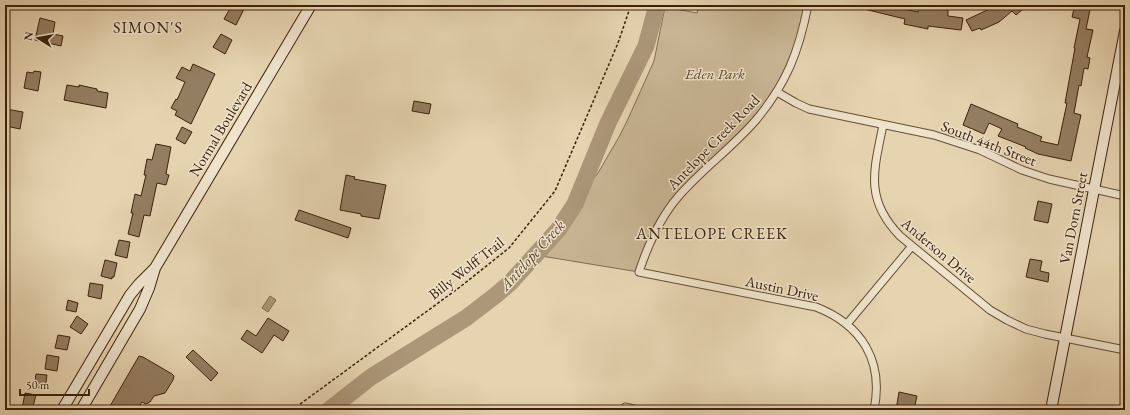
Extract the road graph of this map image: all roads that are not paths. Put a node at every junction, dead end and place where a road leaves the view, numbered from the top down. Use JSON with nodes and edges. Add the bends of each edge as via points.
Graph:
{"nodes":[{"id":1,"x":311,"y":5,"type":"edge"},
{"id":2,"x":808,"y":5,"type":"edge"},
{"id":3,"x":1125,"y":31,"type":"edge"},
{"id":4,"x":777,"y":92,"type":"junction"},
{"id":5,"x":882,"y":125,"type":"junction"},
{"id":6,"x":1094,"y":189,"type":"junction"},
{"id":7,"x":1125,"y":196,"type":"edge"},
{"id":8,"x":912,"y":246,"type":"junction"},
{"id":9,"x":155,"y":268,"type":"junction"},
{"id":10,"x":639,"y":272,"type":"joint"},
{"id":11,"x":847,"y":324,"type":"junction"},
{"id":12,"x":1065,"y":338,"type":"junction"},
{"id":13,"x":1125,"y":350,"type":"edge"},
{"id":14,"x":625,"y":408,"type":"dead end"},
{"id":15,"x":62,"y":410,"type":"edge"},
{"id":16,"x":81,"y":410,"type":"edge"},
{"id":17,"x":638,"y":410,"type":"edge"},
{"id":18,"x":874,"y":410,"type":"edge"},
{"id":19,"x":1051,"y":410,"type":"edge"}],
"edges":[{"from":1,"to":9,"type":"main road","name":"Normal Boulevard"},
{"from":2,"to":4,"type":"street","name":"Antelope Creek Road","via":[[795,56]]},
{"from":3,"to":6,"type":"main road","name":"Van Dorn Street"},
{"from":4,"to":5,"type":"street","name":"South 44th Street","via":[[809,109]]},
{"from":4,"to":10,"type":"street","name":"Antelope Creek Road","via":[[737,141],[677,198],[654,234]]},
{"from":5,"to":6,"type":"street","name":"South 44th Street","via":[[958,142],[1049,179]]},
{"from":5,"to":8,"type":"street","name":"Anderson Drive","via":[[874,168],[876,194],[883,215]]},
{"from":6,"to":7,"type":"street","name":"South 44th Street"},
{"from":6,"to":12,"type":"main road","name":"Van Dorn Street"},
{"from":8,"to":11,"type":"street"},
{"from":8,"to":12,"type":"street","name":"Anderson Drive","via":[[990,310],[1026,328]]},
{"from":9,"to":15,"type":"main road","name":"Normal Boulevard","via":[[130,295]]},
{"from":9,"to":16,"type":"main road","name":"Normal Boulevard","via":[[140,309]]},
{"from":10,"to":11,"type":"street","name":"Austin Drive","via":[[816,307]]},
{"from":11,"to":18,"type":"street","name":"Austin Drive","via":[[865,345],[872,359],[877,387]]},
{"from":12,"to":13,"type":"street","name":"Anderson Drive"},
{"from":12,"to":19,"type":"main road","name":"Van Dorn Street"},
{"from":14,"to":17,"type":"street"}]}
